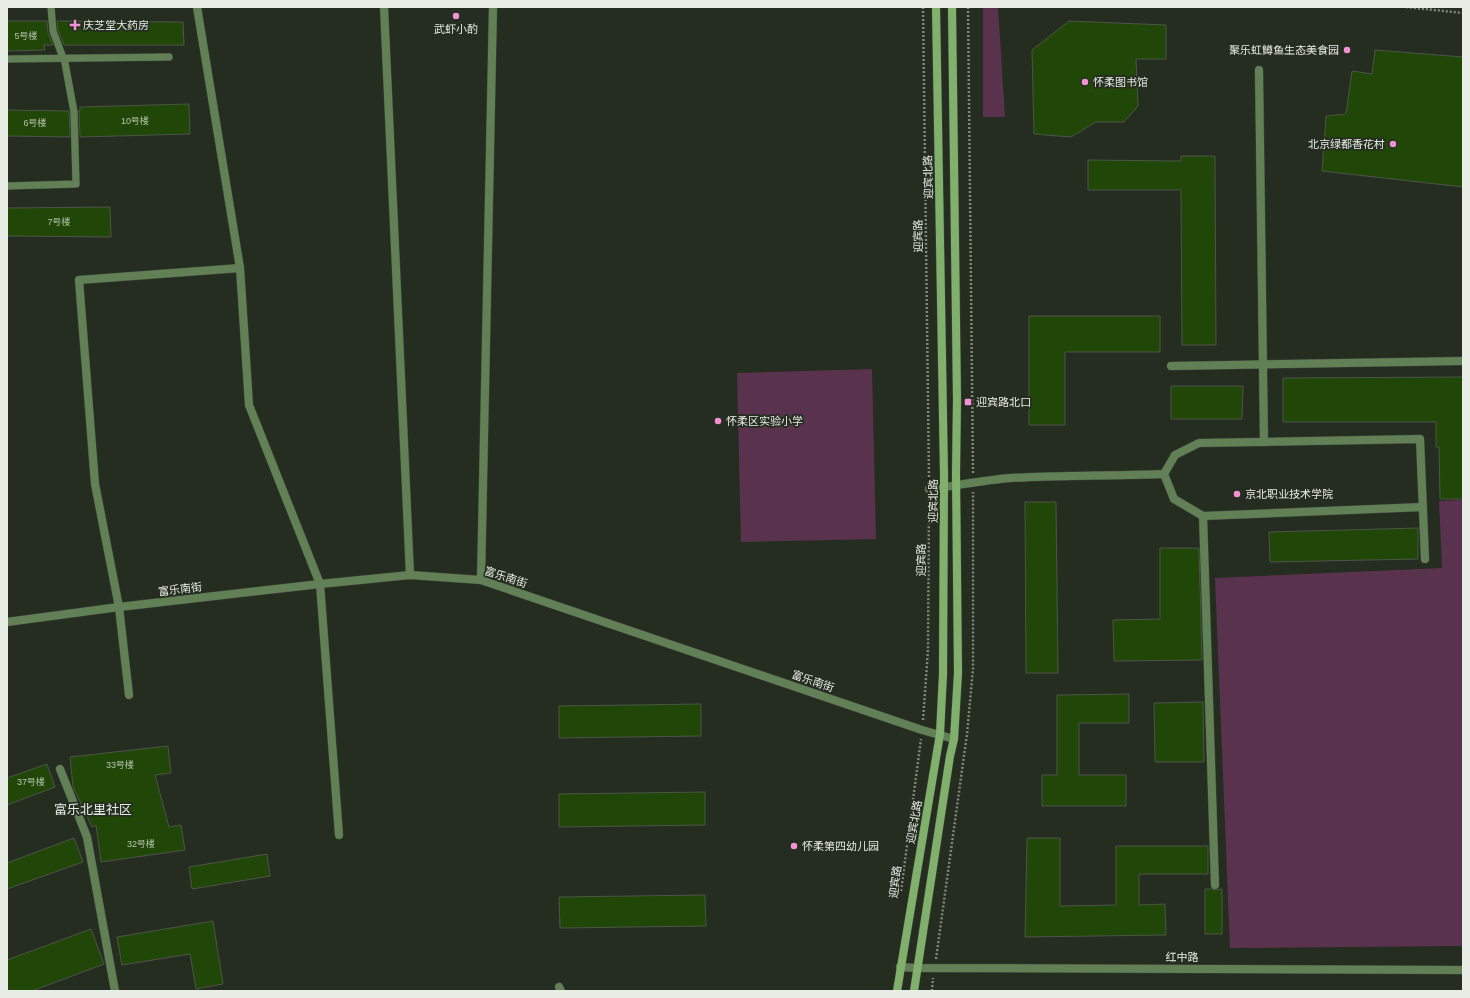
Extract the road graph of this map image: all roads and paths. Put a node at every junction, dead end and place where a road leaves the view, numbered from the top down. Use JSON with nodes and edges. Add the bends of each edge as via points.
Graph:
{"nodes":[{"id":1,"x":51,"y":7,"type":"edge"},
{"id":2,"x":197,"y":7,"type":"edge"},
{"id":3,"x":384,"y":7,"type":"edge"},
{"id":4,"x":493,"y":7,"type":"edge"},
{"id":5,"x":922,"y":7,"type":"edge"},
{"id":6,"x":936,"y":7,"type":"edge"},
{"id":7,"x":952,"y":7,"type":"edge"},
{"id":8,"x":1406,"y":7,"type":"edge"},
{"id":9,"x":1463,"y":13,"type":"edge"},
{"id":10,"x":169,"y":57,"type":"dead end"},
{"id":11,"x":63,"y":58,"type":"junction"},
{"id":12,"x":7,"y":59,"type":"edge"},
{"id":13,"x":1259,"y":70,"type":"dead end"},
{"id":14,"x":7,"y":186,"type":"edge"},
{"id":15,"x":240,"y":268,"type":"junction"},
{"id":16,"x":1463,"y":361,"type":"edge"},
{"id":17,"x":1263,"y":364,"type":"junction"},
{"id":18,"x":1171,"y":366,"type":"dead end"},
{"id":19,"x":1264,"y":442,"type":"junction"},
{"id":20,"x":1164,"y":474,"type":"junction"},
{"id":21,"x":956,"y":486,"type":"junction"},
{"id":22,"x":944,"y":487,"type":"junction"},
{"id":23,"x":929,"y":489,"type":"junction"},
{"id":24,"x":1423,"y":507,"type":"junction"},
{"id":25,"x":1203,"y":516,"type":"junction"},
{"id":26,"x":1425,"y":558,"type":"dead end"},
{"id":27,"x":410,"y":575,"type":"junction"},
{"id":28,"x":481,"y":580,"type":"junction"},
{"id":29,"x":320,"y":584,"type":"junction"},
{"id":30,"x":119,"y":607,"type":"junction"},
{"id":31,"x":7,"y":622,"type":"edge"},
{"id":32,"x":129,"y":695,"type":"dead end"},
{"id":33,"x":922,"y":730,"type":"junction"},
{"id":34,"x":940,"y":734,"type":"junction"},
{"id":35,"x":954,"y":739,"type":"junction"},
{"id":36,"x":60,"y":769,"type":"dead end"},
{"id":37,"x":339,"y":835,"type":"dead end"},
{"id":38,"x":1215,"y":885,"type":"dead end"},
{"id":39,"x":901,"y":897,"type":"dead end"},
{"id":40,"x":900,"y":967,"type":"junction"},
{"id":41,"x":917,"y":968,"type":"junction"},
{"id":42,"x":1463,"y":970,"type":"edge"},
{"id":43,"x":115,"y":991,"type":"edge"},
{"id":44,"x":897,"y":991,"type":"edge"},
{"id":45,"x":914,"y":991,"type":"edge"}],
"edges":[{"from":1,"to":11,"type":"lane","via":[[53,31]]},
{"from":2,"to":15,"type":"street"},
{"from":3,"to":27,"type":"street"},
{"from":4,"to":28,"type":"street"},
{"from":5,"to":23,"type":"path","name":"迎宾路"},
{"from":6,"to":22,"type":"main road","name":"迎宾北路"},
{"from":7,"to":21,"type":"main road"},
{"from":8,"to":9,"type":"path"},
{"from":10,"to":11,"type":"lane"},
{"from":11,"to":12,"type":"lane"},
{"from":11,"to":14,"type":"lane","via":[[74,112],[76,184]]},
{"from":13,"to":17,"type":"street"},
{"from":15,"to":29,"type":"street","via":[[250,405]]},
{"from":15,"to":30,"type":"street","via":[[79,280],[95,484]]},
{"from":16,"to":17,"type":"street"},
{"from":17,"to":18,"type":"street"},
{"from":17,"to":19,"type":"street"},
{"from":19,"to":20,"type":"street","via":[[1200,443],[1175,455]]},
{"from":19,"to":24,"type":"street","via":[[1420,439]]},
{"from":20,"to":21,"type":"street","via":[[1010,478]]},
{"from":20,"to":25,"type":"street","via":[[1174,499]]},
{"from":21,"to":22,"type":"street"},
{"from":21,"to":35,"type":"main road","via":[[958,673]]},
{"from":22,"to":23,"type":"street"},
{"from":22,"to":34,"type":"main road","name":"迎宾北路","via":[[944,623]]},
{"from":23,"to":33,"type":"path","name":"迎宾路","via":[[928,650]]},
{"from":24,"to":25,"type":"street"},
{"from":24,"to":26,"type":"street"},
{"from":25,"to":38,"type":"street"},
{"from":27,"to":28,"type":"street","name":"富乐南街"},
{"from":27,"to":29,"type":"street","name":"富乐南街"},
{"from":28,"to":33,"type":"street","name":"富乐南街"},
{"from":29,"to":30,"type":"street","name":"富乐南街"},
{"from":29,"to":37,"type":"street"},
{"from":30,"to":31,"type":"street","name":"富乐南街"},
{"from":30,"to":32,"type":"street"},
{"from":33,"to":34,"type":"street","name":"富乐南街"},
{"from":33,"to":39,"type":"path","name":"迎宾路"},
{"from":34,"to":35,"type":"street","name":"富乐南街"},
{"from":34,"to":40,"type":"main road","name":"迎宾北路"},
{"from":35,"to":41,"type":"main road"},
{"from":36,"to":43,"type":"street","via":[[88,837]]},
{"from":40,"to":41,"type":"street","name":"红中路"},
{"from":40,"to":44,"type":"main road","name":"迎宾北路"},
{"from":41,"to":42,"type":"street","name":"红中路"},
{"from":41,"to":45,"type":"main road"}]}
